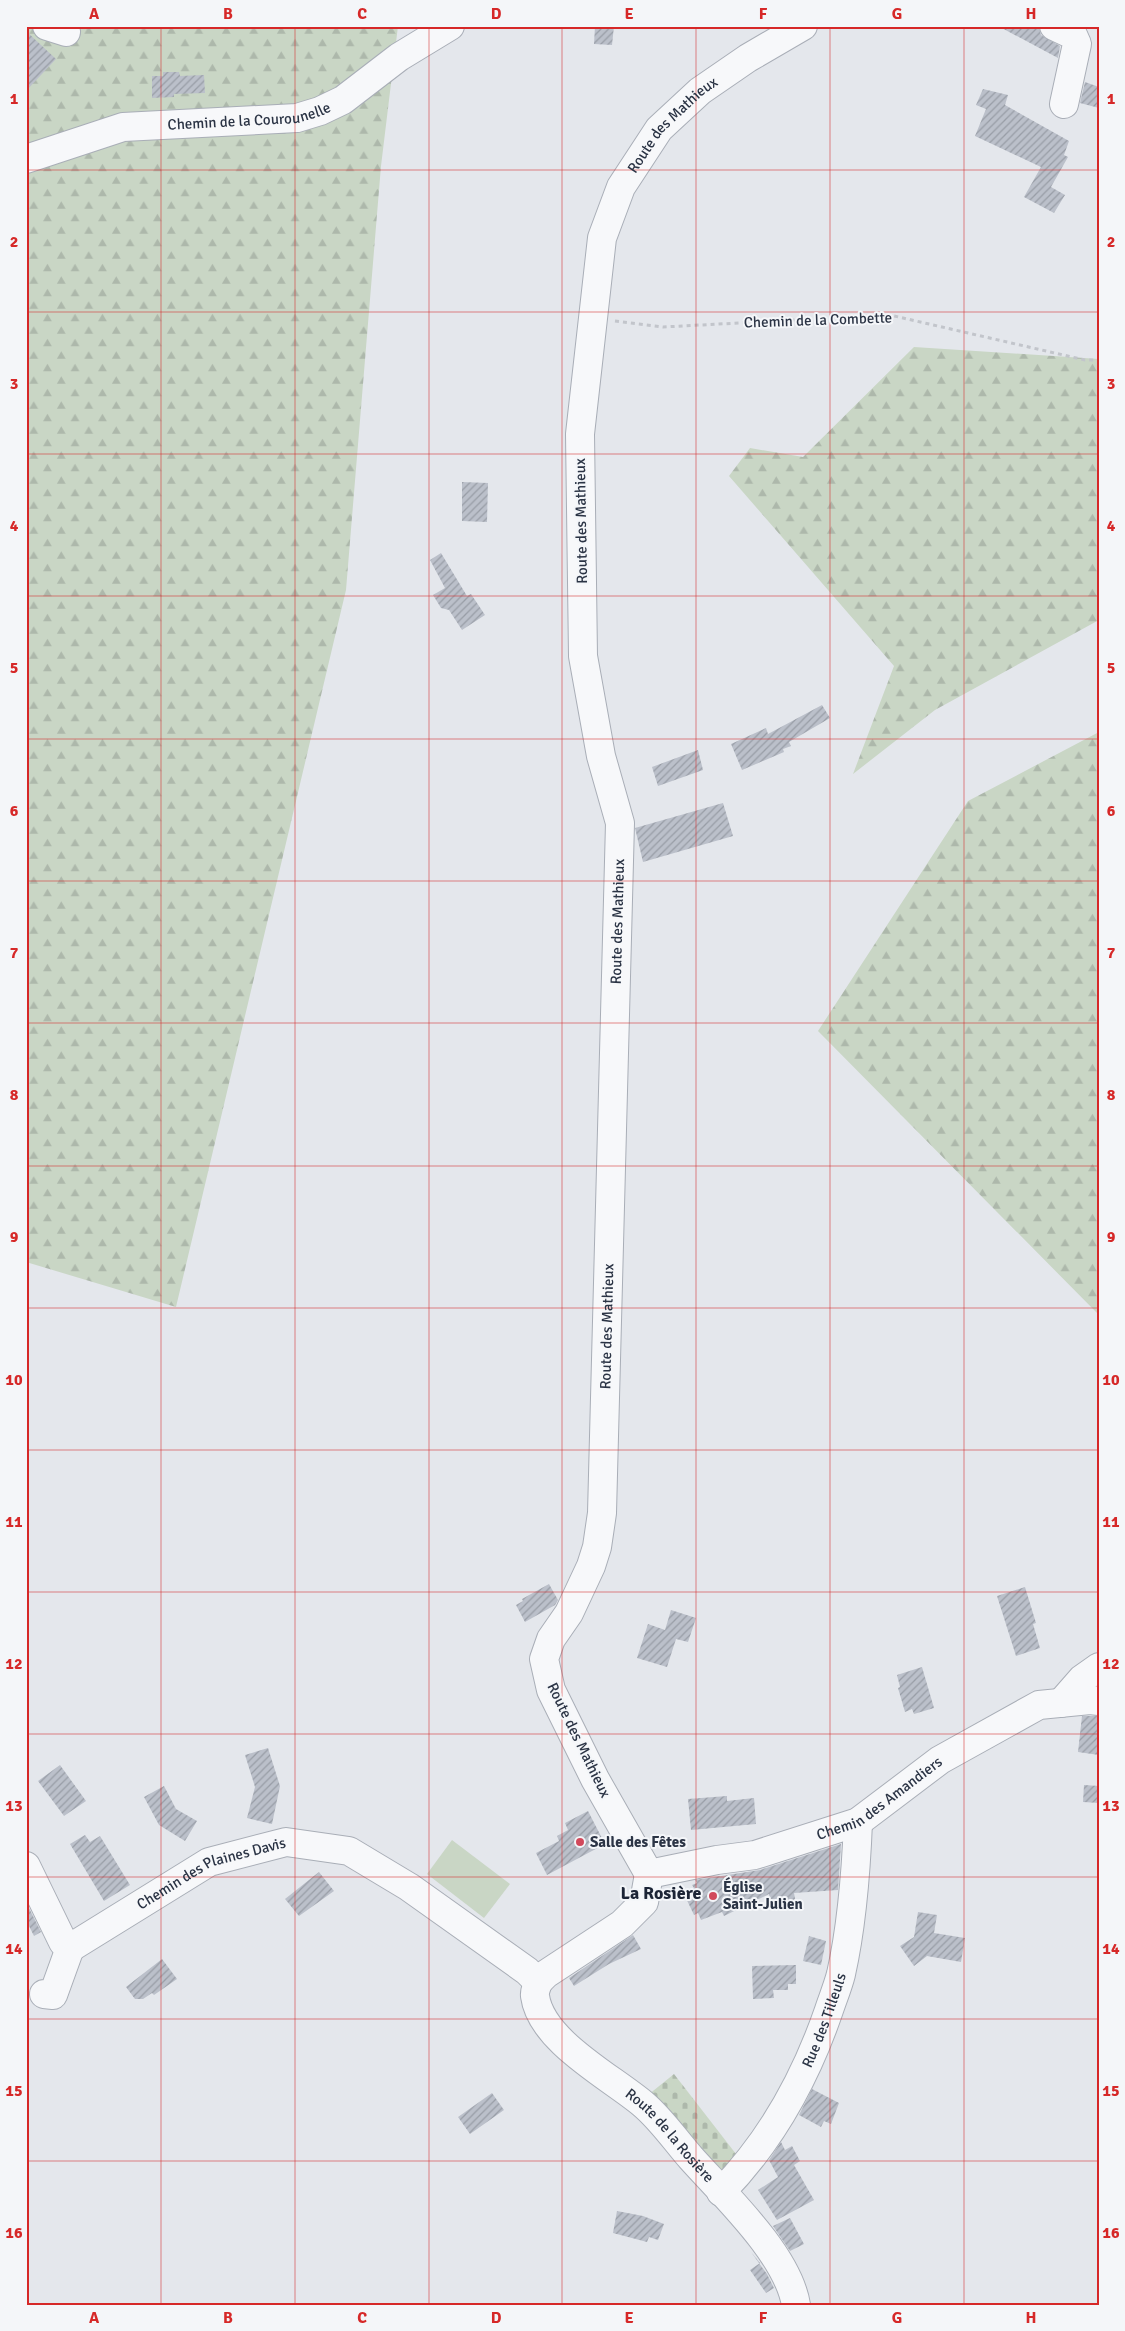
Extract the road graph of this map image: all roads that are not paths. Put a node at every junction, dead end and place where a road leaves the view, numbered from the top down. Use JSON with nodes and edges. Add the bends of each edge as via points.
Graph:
{"nodes":[{"id":1,"x":450,"y":26,"type":"edge"},
{"id":2,"x":803,"y":26,"type":"edge"},
{"id":3,"x":1054,"y":26,"type":"edge"},
{"id":4,"x":1064,"y":104,"type":"dead end"},
{"id":5,"x":26,"y":159,"type":"edge"},
{"id":6,"x":1099,"y":1668,"type":"edge"},
{"id":7,"x":1099,"y":1701,"type":"edge"},
{"id":8,"x":1061,"y":1703,"type":"junction"},
{"id":9,"x":858,"y":1822,"type":"junction"},
{"id":10,"x":26,"y":1866,"type":"edge"},
{"id":11,"x":649,"y":1874,"type":"junction"},
{"id":12,"x":70,"y":1948,"type":"junction"},
{"id":13,"x":538,"y":1982,"type":"junction"},
{"id":14,"x":44,"y":1994,"type":"dead end"},
{"id":15,"x":721,"y":2192,"type":"junction"},
{"id":16,"x":796,"y":2305,"type":"edge"}],
"edges":[{"from":1,"to":5,"type":"street","name":"Chemin de la Courounelle","via":[[399,56],[343,100],[320,111],[297,118],[123,127]]},
{"from":2,"to":11,"type":"street","name":"Route des Mathieux","via":[[700,91],[659,130],[621,187],[602,238],[580,434],[583,656],[601,756],[620,823],[602,1503],[598,1547],[591,1566],[569,1613],[551,1639],[544,1659],[551,1690]]},
{"from":3,"to":4,"type":"street","via":[[1072,35],[1078,44]]},
{"from":6,"to":8,"type":"street","via":[[1082,1679]]},
{"from":7,"to":8,"type":"street","name":"Chemin des Amandiers"},
{"from":8,"to":9,"type":"street","name":"Chemin des Amandiers","via":[[1039,1706],[940,1760]]},
{"from":9,"to":11,"type":"street","name":"Chemin des Amandiers","via":[[755,1855]]},
{"from":9,"to":15,"type":"street","name":"Rue des Tilleuls","via":[[856,1873],[841,1974],[815,2052],[779,2118],[743,2169]]},
{"from":10,"to":12,"type":"street","via":[[63,1942]]},
{"from":11,"to":13,"type":"street","via":[[644,1902],[622,1924]]},
{"from":12,"to":13,"type":"street","name":"Chemin des Plaines Davis","via":[[209,1862],[286,1842],[348,1851],[409,1886]]},
{"from":12,"to":14,"type":"street","via":[[53,1995]]},
{"from":13,"to":15,"type":"street","name":"Route de la Rosière","via":[[534,1995],[541,2016],[568,2048],[644,2105]]},
{"from":15,"to":16,"type":"street","name":"Route de la Rosière","via":[[781,2265],[793,2289]]}]}
